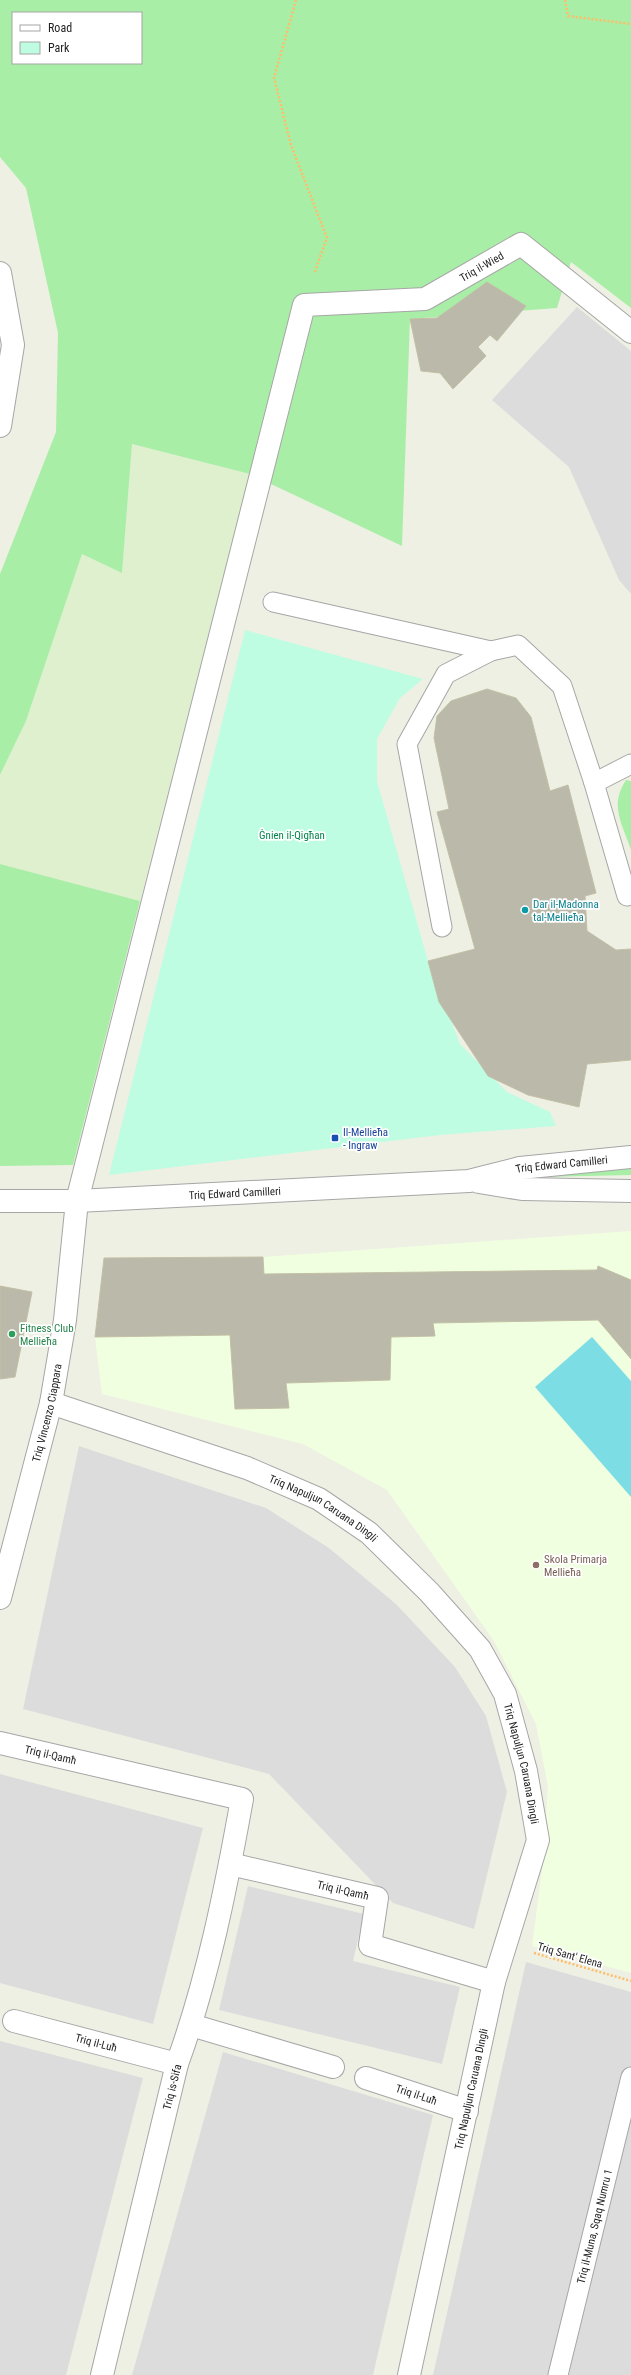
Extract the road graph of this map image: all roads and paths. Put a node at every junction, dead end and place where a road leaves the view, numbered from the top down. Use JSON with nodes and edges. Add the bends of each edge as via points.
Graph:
{"nodes":[{"id":1,"x":296,"y":0,"type":"edge"},
{"id":2,"x":565,"y":0,"type":"edge"},
{"id":3,"x":631,"y":24,"type":"edge"},
{"id":4,"x":0,"y":273,"type":"edge"},
{"id":5,"x":304,"y":305,"type":"junction"},
{"id":6,"x":631,"y":332,"type":"edge"},
{"id":7,"x":0,"y":426,"type":"edge"},
{"id":8,"x":273,"y":602,"type":"dead end"},
{"id":9,"x":491,"y":650,"type":"junction"},
{"id":10,"x":631,"y":764,"type":"edge"},
{"id":11,"x":594,"y":783,"type":"junction"},
{"id":12,"x":631,"y":895,"type":"edge"},
{"id":13,"x":442,"y":927,"type":"dead end"},
{"id":14,"x":631,"y":1157,"type":"edge"},
{"id":15,"x":470,"y":1181,"type":"junction"},
{"id":16,"x":631,"y":1191,"type":"edge"},
{"id":17,"x":0,"y":1201,"type":"edge"},
{"id":18,"x":77,"y":1201,"type":"junction"},
{"id":19,"x":51,"y":1403,"type":"junction"},
{"id":20,"x":0,"y":1598,"type":"edge"},
{"id":21,"x":0,"y":1743,"type":"edge"},
{"id":22,"x":242,"y":1799,"type":"joint"},
{"id":23,"x":230,"y":1864,"type":"junction"},
{"id":24,"x":505,"y":1944,"type":"junction"},
{"id":25,"x":631,"y":1981,"type":"edge"},
{"id":26,"x":494,"y":1982,"type":"junction"},
{"id":27,"x":14,"y":2021,"type":"dead end"},
{"id":28,"x":191,"y":2025,"type":"junction"},
{"id":29,"x":177,"y":2064,"type":"junction"},
{"id":30,"x":333,"y":2067,"type":"dead end"},
{"id":31,"x":631,"y":2077,"type":"edge"},
{"id":32,"x":366,"y":2078,"type":"dead end"},
{"id":33,"x":467,"y":2110,"type":"junction"},
{"id":34,"x":102,"y":2375,"type":"edge"},
{"id":35,"x":409,"y":2375,"type":"edge"},
{"id":36,"x":558,"y":2375,"type":"edge"}],
"edges":[{"from":1,"to":5,"type":"path","via":[[274,78],[291,144],[327,238]]},
{"from":2,"to":3,"type":"path","via":[[568,16]]},
{"from":4,"to":7,"type":"street","via":[[13,345]]},
{"from":5,"to":6,"type":"street","name":"Triq il-Wied","via":[[425,299],[521,244]]},
{"from":5,"to":18,"type":"street","name":"Triq Vincenzo Ciappara"},
{"from":8,"to":9,"type":"lane"},
{"from":9,"to":11,"type":"lane","via":[[518,645],[562,686]]},
{"from":9,"to":13,"type":"lane","via":[[446,674],[407,744]]},
{"from":10,"to":11,"type":"lane"},
{"from":11,"to":12,"type":"lane","via":[[626,896]]},
{"from":14,"to":15,"type":"street","name":"Triq Edward Camilleri","via":[[520,1168]]},
{"from":15,"to":16,"type":"street","name":"Triq Edward Camilleri","via":[[522,1189]]},
{"from":15,"to":18,"type":"street","name":"Triq Edward Camilleri"},
{"from":17,"to":18,"type":"street","name":"Triq Edward Camilleri"},
{"from":18,"to":19,"type":"street","name":"Triq Vincenzo Ciappara","via":[[64,1320]]},
{"from":19,"to":20,"type":"street","name":"Triq Vincenzo Ciappara"},
{"from":19,"to":24,"type":"street","name":"Triq Napuljun Caruana Dingli","via":[[247,1468],[319,1499],[369,1533],[429,1592],[480,1649],[505,1694],[526,1770],[538,1840]]},
{"from":21,"to":22,"type":"street","name":"Triq il-Qamħ"},
{"from":22,"to":23,"type":"street","name":"Triq is-Sifa"},
{"from":23,"to":26,"type":"street","name":"Triq il-Qamħ","via":[[377,1898],[370,1945]]},
{"from":23,"to":28,"type":"street","name":"Triq is-Sifa"},
{"from":24,"to":25,"type":"path","name":"Triq Sant' Elena"},
{"from":24,"to":26,"type":"street","name":"Triq Napuljun Caruana Dingli"},
{"from":26,"to":33,"type":"street","name":"Triq Napuljun Caruana Dingli"},
{"from":27,"to":29,"type":"street","name":"Triq il-Luħ"},
{"from":28,"to":29,"type":"street","name":"Triq is-Sifa"},
{"from":28,"to":30,"type":"street"},
{"from":29,"to":34,"type":"street","name":"Triq is-Sifa"},
{"from":31,"to":36,"type":"lane","name":"Triq il-Muna, Sqaq Numru 1"},
{"from":32,"to":33,"type":"street","name":"Triq il-Luħ"},
{"from":33,"to":35,"type":"street","name":"Triq Napuljun Caruana Dingli"}]}
